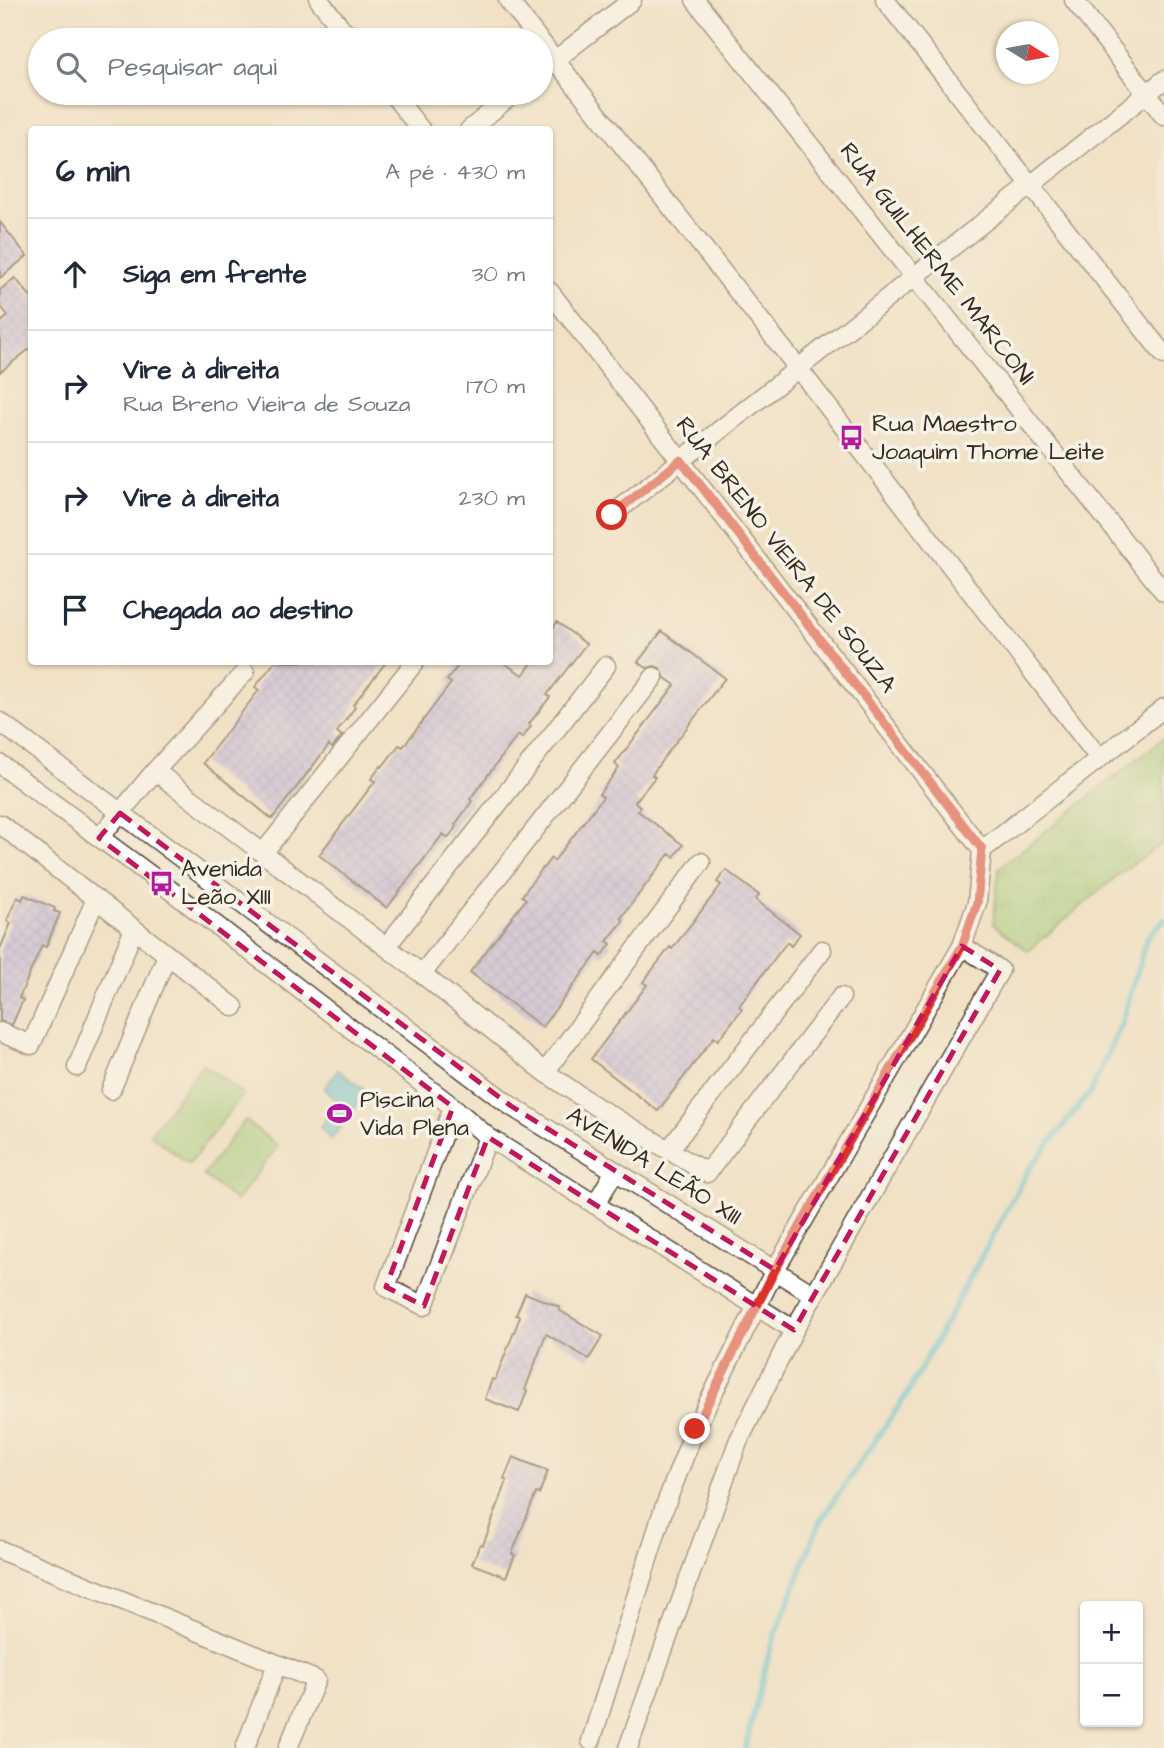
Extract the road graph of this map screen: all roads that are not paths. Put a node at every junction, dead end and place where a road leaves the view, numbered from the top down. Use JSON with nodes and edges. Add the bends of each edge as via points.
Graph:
{"nodes":[{"id":1,"x":319,"y":0,"type":"edge"},
{"id":2,"x":508,"y":0,"type":"edge"},
{"id":3,"x":632,"y":0,"type":"edge"},
{"id":4,"x":695,"y":0,"type":"edge"},
{"id":5,"x":885,"y":0,"type":"edge"},
{"id":6,"x":1074,"y":0,"type":"edge"},
{"id":7,"x":341,"y":28,"type":"edge"},
{"id":8,"x":530,"y":28,"type":"edge"},
{"id":9,"x":553,"y":62,"type":"edge"},
{"id":10,"x":553,"y":72,"type":"edge"},
{"id":11,"x":1164,"y":80,"type":"edge"},
{"id":12,"x":1147,"y":94,"type":"junction"},
{"id":13,"x":401,"y":105,"type":"edge"},
{"id":14,"x":499,"y":105,"type":"edge"},
{"id":15,"x":1164,"y":116,"type":"edge"},
{"id":16,"x":418,"y":126,"type":"edge"},
{"id":17,"x":473,"y":126,"type":"edge"},
{"id":18,"x":1030,"y":184,"type":"junction"},
{"id":19,"x":915,"y":275,"type":"junction"},
{"id":20,"x":553,"y":296,"type":"edge"},
{"id":21,"x":1164,"y":355,"type":"edge"},
{"id":22,"x":798,"y":368,"type":"junction"},
{"id":23,"x":681,"y":460,"type":"junction"},
{"id":24,"x":612,"y":515,"type":"dead end"},
{"id":25,"x":1164,"y":593,"type":"edge"},
{"id":26,"x":413,"y":665,"type":"edge"},
{"id":27,"x":606,"y":666,"type":"dead end"},
{"id":28,"x":245,"y":672,"type":"dead end"},
{"id":29,"x":654,"y":677,"type":"dead end"},
{"id":30,"x":1164,"y":708,"type":"edge"},
{"id":31,"x":0,"y":722,"type":"edge"},
{"id":32,"x":1099,"y":758,"type":"junction"},
{"id":33,"x":0,"y":764,"type":"edge"},
{"id":34,"x":155,"y":771,"type":"junction"},
{"id":35,"x":120,"y":813,"type":"junction"},
{"id":36,"x":2,"y":830,"type":"edge"},
{"id":37,"x":99,"y":838,"type":"junction"},
{"id":38,"x":982,"y":849,"type":"junction"},
{"id":39,"x":263,"y":853,"type":"junction"},
{"id":40,"x":701,"y":862,"type":"dead end"},
{"id":41,"x":96,"y":899,"type":"junction"},
{"id":42,"x":134,"y":929,"type":"junction"},
{"id":43,"x":962,"y":946,"type":"junction"},
{"id":44,"x":386,"y":947,"type":"junction"},
{"id":45,"x":822,"y":950,"type":"dead end"},
{"id":46,"x":167,"y":955,"type":"junction"},
{"id":47,"x":422,"y":974,"type":"junction"},
{"id":48,"x":841,"y":997,"type":"dead end"},
{"id":49,"x":234,"y":1007,"type":"dead end"},
{"id":50,"x":0,"y":1032,"type":"edge"},
{"id":51,"x":76,"y":1067,"type":"dead end"},
{"id":52,"x":545,"y":1072,"type":"junction"},
{"id":53,"x":111,"y":1090,"type":"dead end"},
{"id":54,"x":453,"y":1107,"type":"junction"},
{"id":55,"x":488,"y":1137,"type":"junction"},
{"id":56,"x":670,"y":1150,"type":"junction"},
{"id":57,"x":615,"y":1171,"type":"junction"},
{"id":58,"x":595,"y":1205,"type":"junction"},
{"id":59,"x":775,"y":1270,"type":"junction"},
{"id":60,"x":814,"y":1295,"type":"junction"},
{"id":61,"x":756,"y":1306,"type":"junction"},
{"id":62,"x":794,"y":1330,"type":"junction"},
{"id":63,"x":0,"y":1550,"type":"edge"},
{"id":64,"x":277,"y":1664,"type":"junction"},
{"id":65,"x":591,"y":1741,"type":"dead end"},
{"id":66,"x":245,"y":1748,"type":"edge"},
{"id":67,"x":288,"y":1748,"type":"edge"},
{"id":68,"x":628,"y":1748,"type":"edge"}],
"edges":[{"from":1,"to":7,"type":"street"},
{"from":2,"to":8,"type":"street"},
{"from":3,"to":9,"type":"street"},
{"from":4,"to":19,"type":"street","name":"RUA GUILHERME MARCONI"},
{"from":5,"to":18,"type":"street"},
{"from":6,"to":12,"type":"street"},
{"from":10,"to":22,"type":"street"},
{"from":11,"to":12,"type":"street"},
{"from":12,"to":15,"type":"street"},
{"from":12,"to":18,"type":"street"},
{"from":13,"to":16,"type":"street"},
{"from":14,"to":17,"type":"street"},
{"from":18,"to":19,"type":"street"},
{"from":18,"to":21,"type":"street"},
{"from":19,"to":22,"type":"street"},
{"from":19,"to":25,"type":"street","name":"RUA GUILHERME MARCONI"},
{"from":20,"to":23,"type":"street","name":"RUA BRENO VIEIRA DE SOUZA"},
{"from":22,"to":23,"type":"street"},
{"from":22,"to":32,"type":"street"},
{"from":23,"to":24,"type":"street"},
{"from":23,"to":38,"type":"street","name":"RUA BRENO VIEIRA DE SOUZA"},
{"from":26,"to":39,"type":"street"},
{"from":27,"to":44,"type":"street"},
{"from":28,"to":34,"type":"street"},
{"from":29,"to":47,"type":"street"},
{"from":30,"to":32,"type":"street"},
{"from":31,"to":35,"type":"street","name":"AVENIDA LEÃO XIII"},
{"from":32,"to":38,"type":"street"},
{"from":33,"to":37,"type":"street"},
{"from":34,"to":35,"type":"street"},
{"from":34,"to":39,"type":"street"},
{"from":35,"to":37,"type":"street"},
{"from":35,"to":57,"type":"street","name":"AVENIDA LEÃO XIII","via":[[511,1106]]},
{"from":36,"to":41,"type":"street"},
{"from":37,"to":54,"type":"street"},
{"from":38,"to":43,"type":"street","via":[[977,903]]},
{"from":39,"to":44,"type":"street"},
{"from":40,"to":52,"type":"street"},
{"from":41,"to":42,"type":"street"},
{"from":41,"to":50,"type":"street","via":[[31,1045]]},
{"from":42,"to":46,"type":"street"},
{"from":42,"to":51,"type":"street"},
{"from":43,"to":59,"type":"street"},
{"from":43,"to":60,"type":"street","via":[[1000,970]]},
{"from":44,"to":47,"type":"street"},
{"from":45,"to":56,"type":"street"},
{"from":46,"to":49,"type":"street"},
{"from":46,"to":53,"type":"street"},
{"from":47,"to":52,"type":"street"},
{"from":48,"to":56,"type":"street","via":[[707,1173]]},
{"from":52,"to":56,"type":"street"},
{"from":54,"to":55,"type":"street"},
{"from":54,"to":55,"type":"street","via":[[386,1287],[424,1306]]},
{"from":55,"to":58,"type":"street"},
{"from":57,"to":58,"type":"street"},
{"from":57,"to":59,"type":"street","name":"AVENIDA LEÃO XIII"},
{"from":58,"to":61,"type":"street"},
{"from":59,"to":60,"type":"street","name":"AVENIDA LEÃO XIII"},
{"from":59,"to":61,"type":"street"},
{"from":60,"to":62,"type":"street"},
{"from":61,"to":62,"type":"street"},
{"from":61,"to":65,"type":"street","via":[[695,1429],[663,1511]]},
{"from":62,"to":68,"type":"street","via":[[738,1442]]},
{"from":63,"to":64,"type":"street"},
{"from":64,"to":66,"type":"street"},
{"from":64,"to":67,"type":"street","via":[[316,1680]]}]}
